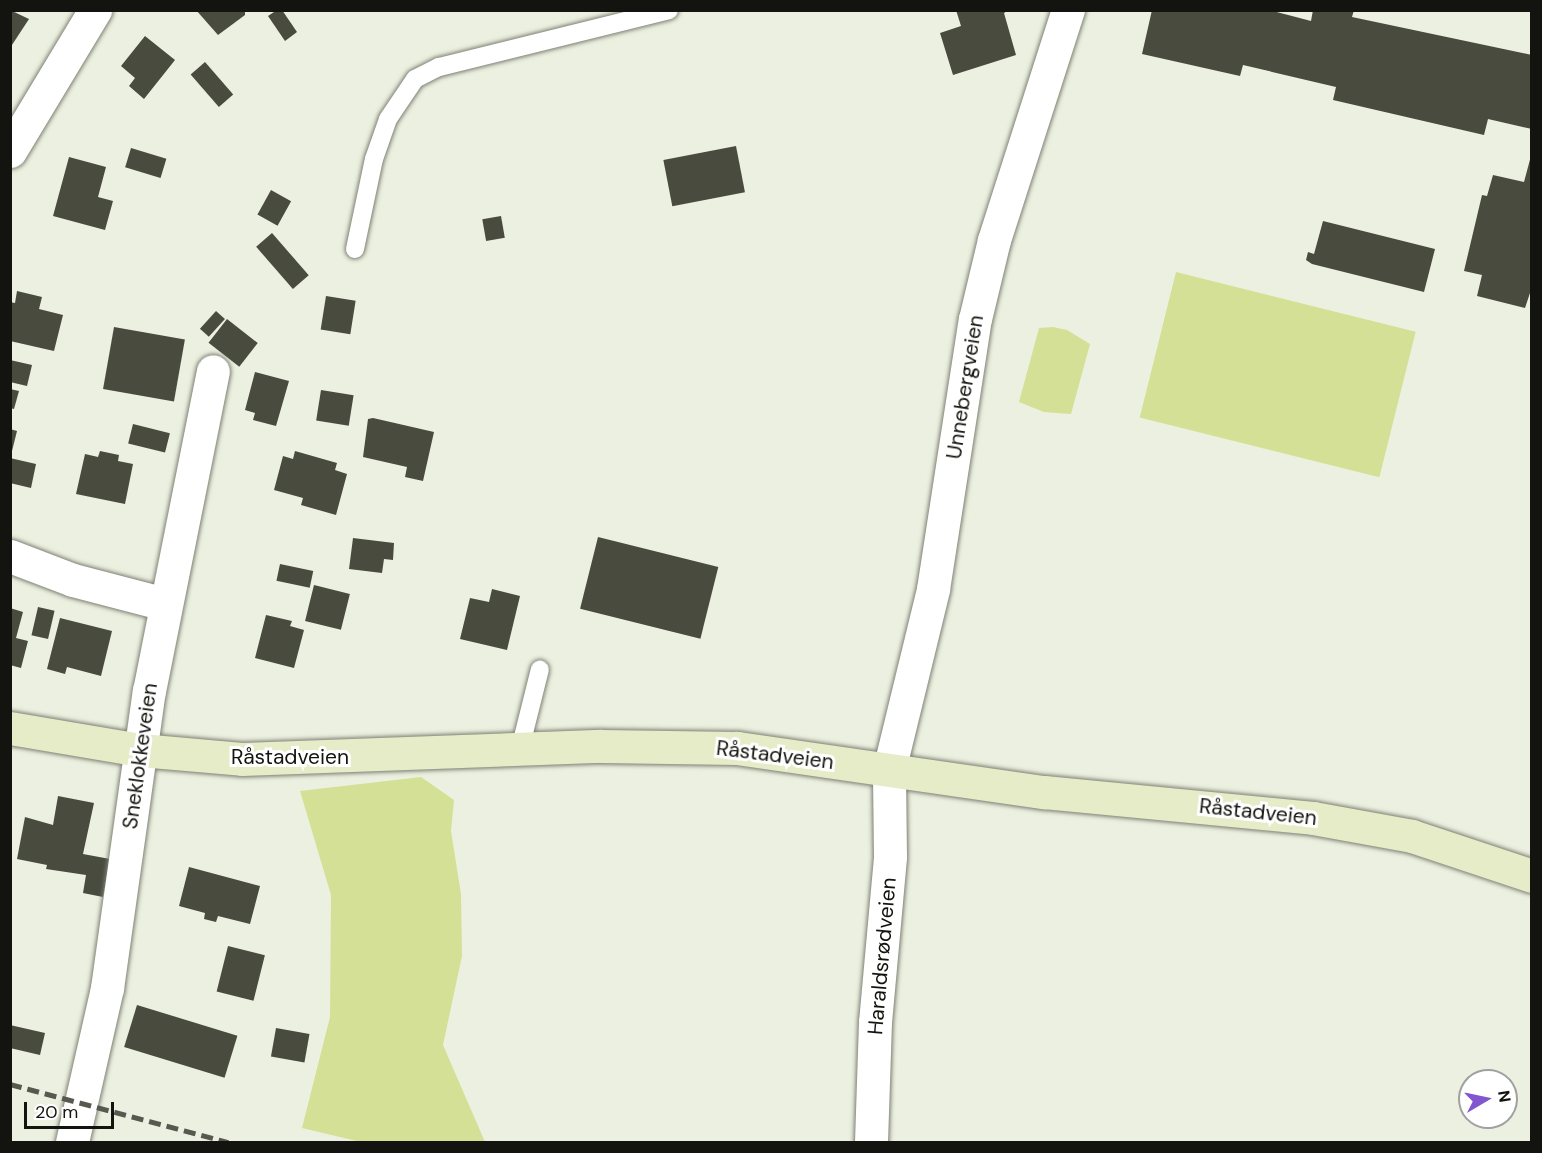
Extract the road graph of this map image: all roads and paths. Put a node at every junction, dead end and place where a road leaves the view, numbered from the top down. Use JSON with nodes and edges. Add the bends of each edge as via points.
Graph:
{"nodes":[{"id":1,"x":95,"y":10,"type":"edge"},
{"id":2,"x":669,"y":10,"type":"edge"},
{"id":3,"x":1068,"y":10,"type":"edge"},
{"id":4,"x":10,"y":151,"type":"edge"},
{"id":5,"x":355,"y":249,"type":"dead end"},
{"id":6,"x":213,"y":371,"type":"dead end"},
{"id":7,"x":10,"y":556,"type":"edge"},
{"id":8,"x":165,"y":604,"type":"junction"},
{"id":9,"x":540,"y":669,"type":"dead end"},
{"id":10,"x":10,"y":728,"type":"edge"},
{"id":11,"x":520,"y":749,"type":"junction"},
{"id":12,"x":140,"y":750,"type":"junction"},
{"id":13,"x":889,"y":770,"type":"junction"},
{"id":14,"x":1532,"y":876,"type":"edge"},
{"id":15,"x":72,"y":1143,"type":"edge"},
{"id":16,"x":871,"y":1143,"type":"edge"}],
"edges":[{"from":1,"to":4,"type":"street"},
{"from":2,"to":5,"type":"lane","via":[[439,67],[415,79],[399,99],[381,139]]},
{"from":3,"to":13,"type":"street","name":"Unnebergveien","via":[[994,240],[975,319],[933,589]]},
{"from":6,"to":8,"type":"street","name":"Sneklokkeveien"},
{"from":7,"to":8,"type":"street","via":[[73,580]]},
{"from":8,"to":12,"type":"street","name":"Sneklokkeveien"},
{"from":9,"to":11,"type":"lane"},
{"from":10,"to":12,"type":"main road","name":"Råstadveien"},
{"from":11,"to":12,"type":"main road","name":"Råstadveien","via":[[242,759]]},
{"from":11,"to":13,"type":"main road","name":"Råstadveien","via":[[737,748]]},
{"from":12,"to":15,"type":"street","name":"Sneklokkeveien","via":[[107,988]]},
{"from":13,"to":14,"type":"main road","name":"Råstadveien","via":[[1044,792],[1313,818],[1412,836]]},
{"from":13,"to":16,"type":"street","name":"Haraldsrødveien","via":[[890,857],[875,1022]]}]}
